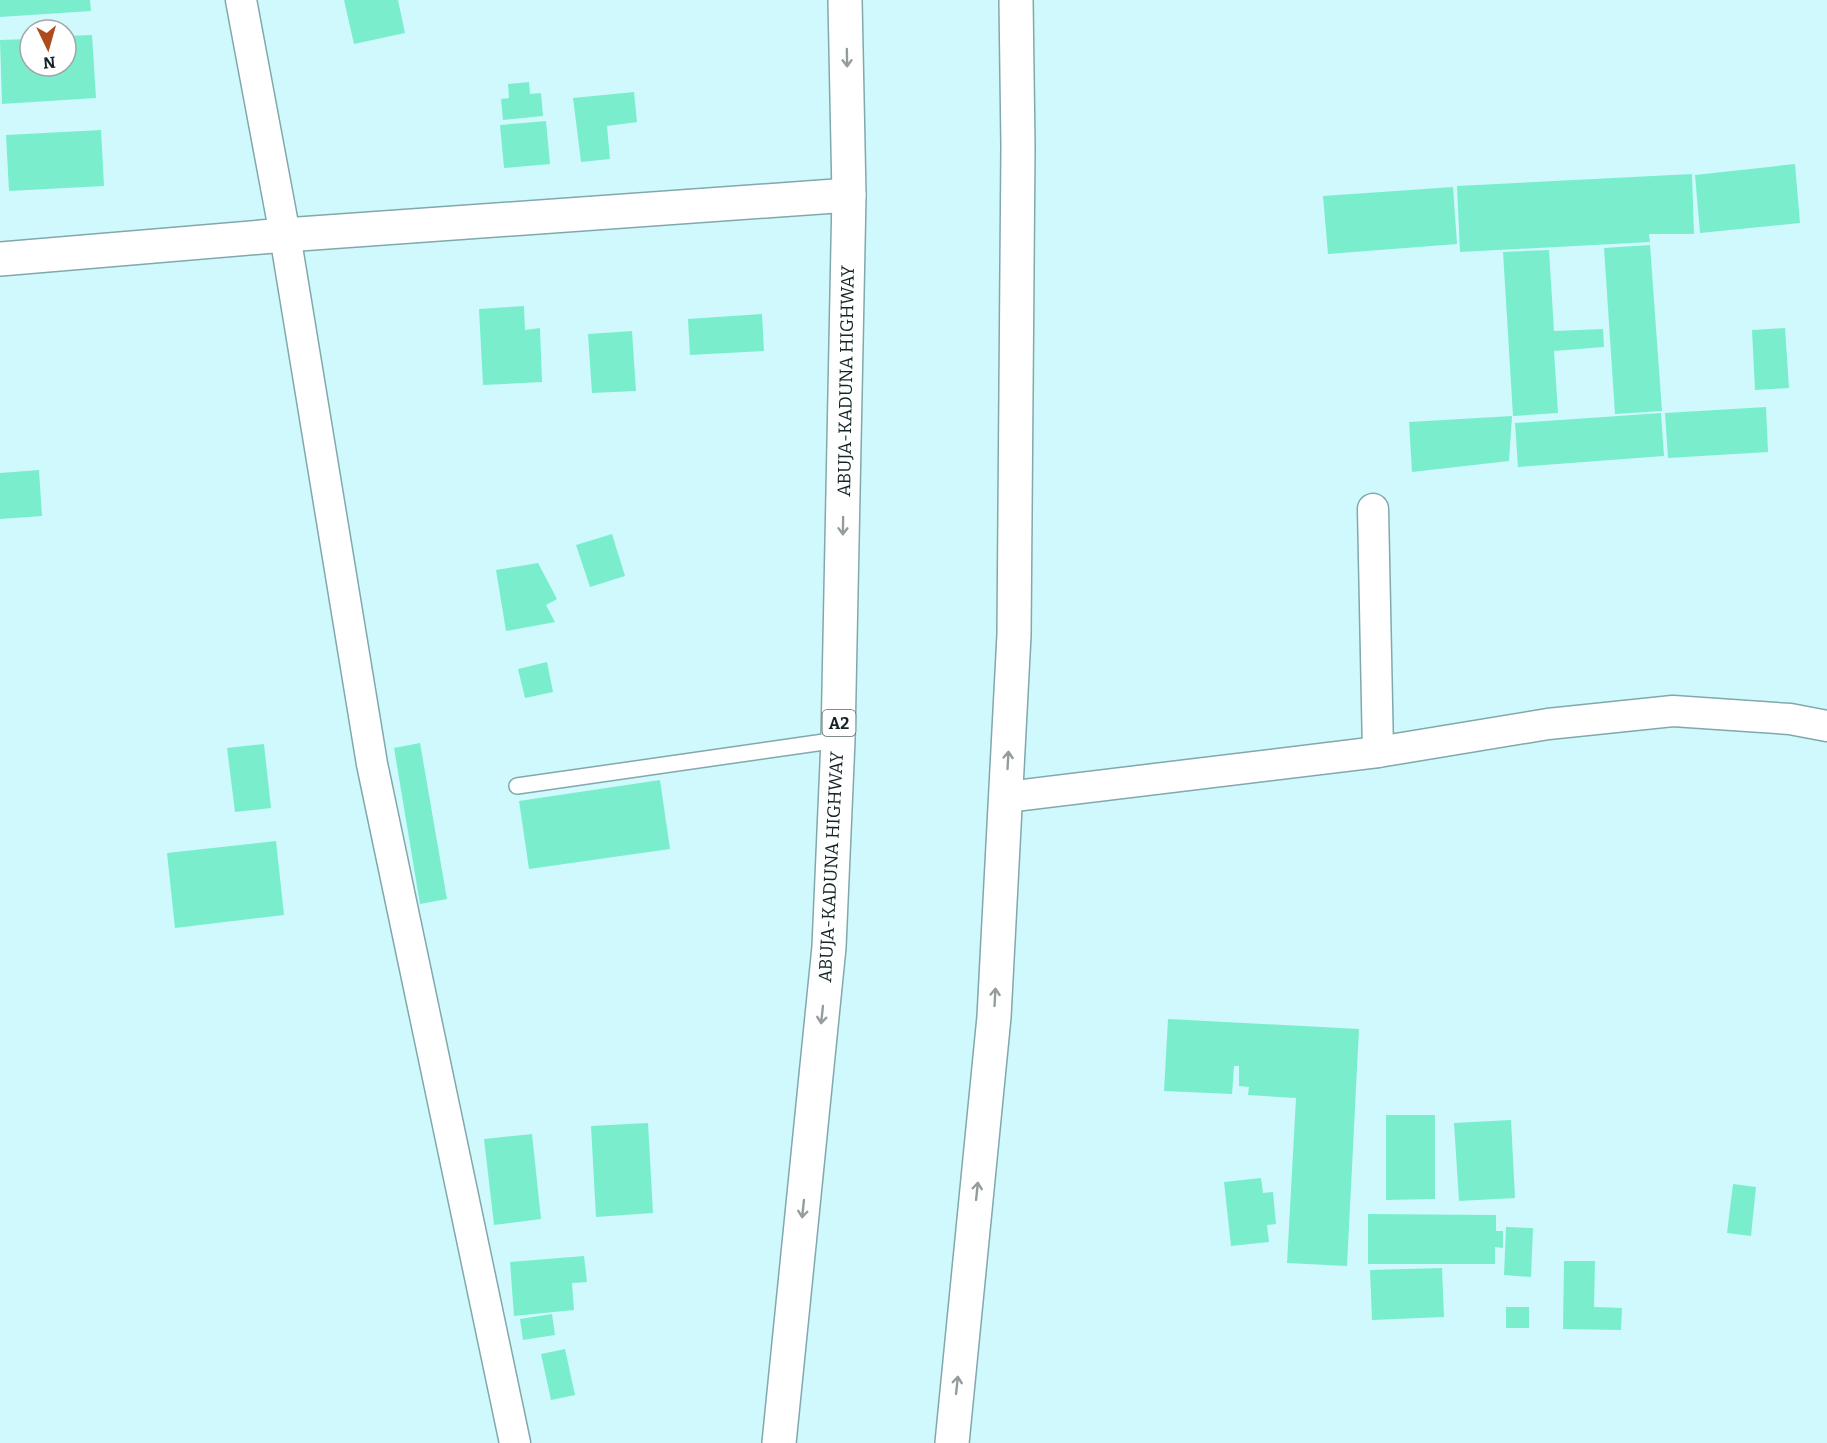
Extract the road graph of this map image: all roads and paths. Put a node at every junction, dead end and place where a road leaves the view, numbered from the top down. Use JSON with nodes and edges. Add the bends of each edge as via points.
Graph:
{"nodes":[{"id":1,"x":240,"y":0,"type":"edge"},
{"id":2,"x":845,"y":0,"type":"edge"},
{"id":3,"x":1016,"y":0,"type":"edge"},
{"id":4,"x":849,"y":195,"type":"junction"},
{"id":5,"x":285,"y":235,"type":"junction"},
{"id":6,"x":0,"y":259,"type":"edge"},
{"id":7,"x":1373,"y":509,"type":"dead end"},
{"id":8,"x":1827,"y":726,"type":"edge"},
{"id":9,"x":838,"y":740,"type":"junction"},
{"id":10,"x":1378,"y":752,"type":"junction"},
{"id":11,"x":517,"y":786,"type":"dead end"},
{"id":12,"x":1006,"y":797,"type":"junction"},
{"id":13,"x":515,"y":1443,"type":"edge"},
{"id":14,"x":779,"y":1443,"type":"edge"},
{"id":15,"x":952,"y":1443,"type":"edge"}],
"edges":[{"from":1,"to":5,"type":"street"},
{"from":2,"to":4,"type":"main road","name":"ABUJA-KADUNA HIGHWAY","number":"A2","one_way":true},
{"from":12,"to":3,"type":"main road","one_way":true,"via":[[1014,635]]},
{"from":4,"to":5,"type":"main road"},
{"from":4,"to":9,"type":"main road","name":"ABUJA-KADUNA HIGHWAY","number":"A2","one_way":true},
{"from":5,"to":6,"type":"main road"},
{"from":5,"to":13,"type":"street","via":[[372,764]]},
{"from":7,"to":10,"type":"street"},
{"from":8,"to":10,"type":"street","via":[[1790,719],[1673,711],[1548,724]]},
{"from":9,"to":11,"type":"lane"},
{"from":9,"to":14,"type":"main road","name":"ABUJA-KADUNA HIGHWAY","number":"A2","one_way":true,"via":[[829,947]]},
{"from":10,"to":12,"type":"street"},
{"from":15,"to":12,"type":"main road","one_way":true,"via":[[994,1017]]}]}
